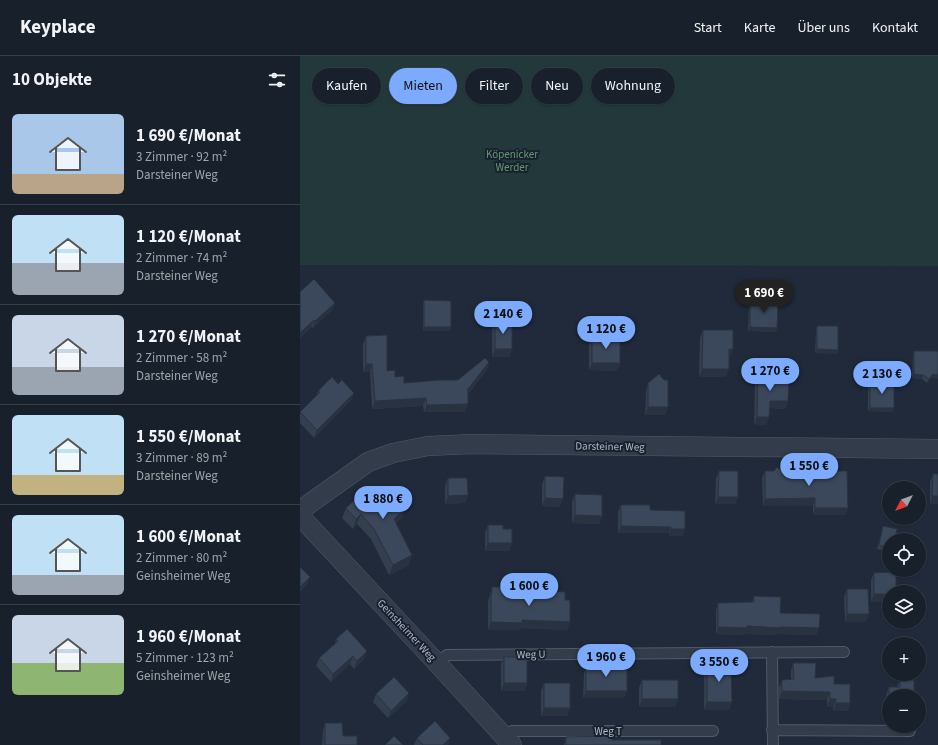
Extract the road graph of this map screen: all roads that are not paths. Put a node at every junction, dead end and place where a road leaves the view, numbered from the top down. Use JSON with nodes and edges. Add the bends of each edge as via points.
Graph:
{"nodes":[{"id":1,"x":938,"y":449,"type":"edge"},
{"id":2,"x":300,"y":512,"type":"edge"},
{"id":3,"x":300,"y":516,"type":"edge"},
{"id":4,"x":772,"y":652,"type":"junction"},
{"id":5,"x":844,"y":652,"type":"dead end"},
{"id":6,"x":437,"y":663,"type":"junction"},
{"id":7,"x":772,"y":730,"type":"junction"},
{"id":8,"x":713,"y":731,"type":"dead end"},
{"id":9,"x":882,"y":731,"type":"edge"},
{"id":10,"x":508,"y":741,"type":"edge"},
{"id":11,"x":773,"y":745,"type":"edge"}],
"edges":[{"from":1,"to":2,"type":"street","name":"Darsteiner Weg","via":[[472,444],[428,446],[393,453],[368,462]]},
{"from":3,"to":6,"type":"street","name":"Geinsheimer Weg"},
{"from":4,"to":5,"type":"lane","name":"Weg U"},
{"from":4,"to":6,"type":"lane","name":"Weg U","via":[[447,655]]},
{"from":4,"to":7,"type":"lane"},
{"from":6,"to":10,"type":"street","name":"Geinsheimer Weg"},
{"from":7,"to":9,"type":"lane"},
{"from":7,"to":11,"type":"lane"},
{"from":8,"to":10,"type":"lane","name":"Weg T","via":[[512,731]]}]}
